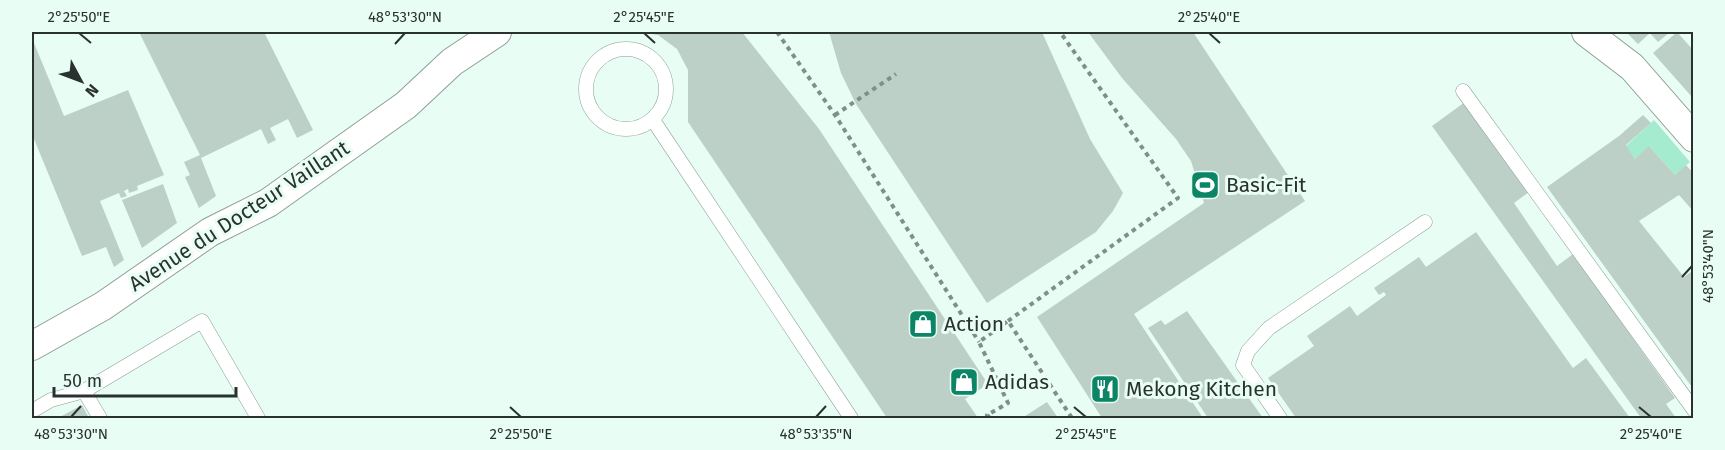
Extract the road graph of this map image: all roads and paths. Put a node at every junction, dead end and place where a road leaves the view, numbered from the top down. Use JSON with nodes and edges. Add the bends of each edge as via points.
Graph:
{"nodes":[{"id":1,"x":497,"y":32,"type":"edge"},
{"id":2,"x":777,"y":32,"type":"edge"},
{"id":3,"x":1060,"y":32,"type":"edge"},
{"id":4,"x":1586,"y":32,"type":"edge"},
{"id":5,"x":896,"y":74,"type":"dead end"},
{"id":6,"x":1462,"y":91,"type":"dead end"},
{"id":7,"x":835,"y":115,"type":"junction"},
{"id":8,"x":653,"y":120,"type":"junction"},
{"id":9,"x":1694,"y":138,"type":"edge"},
{"id":10,"x":1425,"y":222,"type":"dead end"},
{"id":11,"x":1008,"y":321,"type":"junction"},
{"id":12,"x":979,"y":342,"type":"junction"},
{"id":13,"x":32,"y":346,"type":"edge"},
{"id":14,"x":84,"y":391,"type":"junction"},
{"id":15,"x":1694,"y":410,"type":"edge"},
{"id":16,"x":32,"y":411,"type":"edge"},
{"id":17,"x":100,"y":418,"type":"edge"},
{"id":18,"x":258,"y":418,"type":"edge"},
{"id":19,"x":851,"y":418,"type":"edge"},
{"id":20,"x":990,"y":418,"type":"edge"},
{"id":21,"x":1072,"y":418,"type":"edge"},
{"id":22,"x":1280,"y":418,"type":"edge"}],
"edges":[{"from":1,"to":13,"type":"street","name":"Avenue du Docteur Vaillant","via":[[452,62],[406,105],[268,203],[210,232],[103,306]]},
{"from":2,"to":7,"type":"path"},
{"from":3,"to":11,"type":"path","via":[[1178,198]]},
{"from":4,"to":9,"type":"street","via":[[1632,67]]},
{"from":5,"to":7,"type":"path"},
{"from":6,"to":15,"type":"lane"},
{"from":7,"to":12,"type":"path"},
{"from":8,"to":8,"type":"lane","via":[[630,130],[596,117],[586,94],[586,81],[600,58],[612,51],[639,51],[661,68],[666,81],[664,102]]},
{"from":8,"to":19,"type":"lane"},
{"from":10,"to":22,"type":"lane","via":[[1269,328],[1248,351],[1243,365]]},
{"from":11,"to":12,"type":"path"},
{"from":11,"to":21,"type":"path"},
{"from":12,"to":20,"type":"path","via":[[1008,403],[987,415]]},
{"from":14,"to":16,"type":"lane","via":[[51,400]]},
{"from":14,"to":17,"type":"lane"},
{"from":14,"to":18,"type":"lane","via":[[202,321]]}]}
